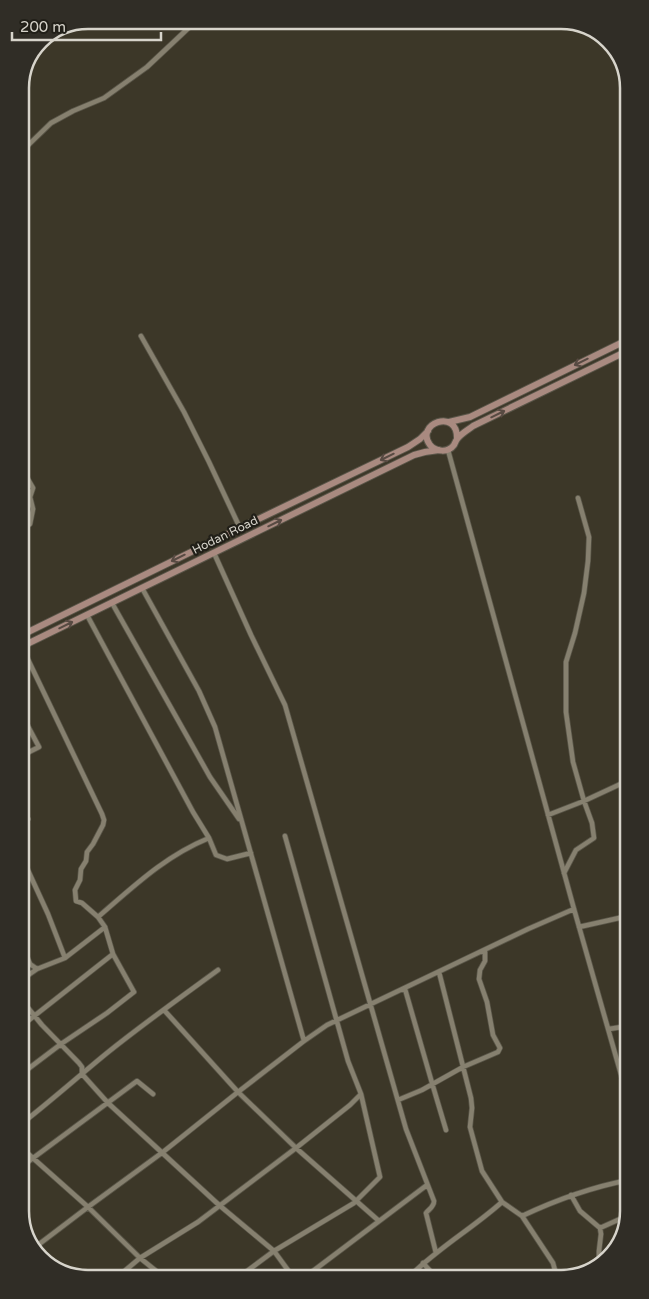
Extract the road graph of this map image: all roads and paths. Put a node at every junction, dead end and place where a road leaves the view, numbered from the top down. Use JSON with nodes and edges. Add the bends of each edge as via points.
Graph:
{"nodes":[{"id":1,"x":187,"y":29,"type":"edge"},
{"id":2,"x":29,"y":144,"type":"edge"},
{"id":3,"x":141,"y":336,"type":"dead end"},
{"id":4,"x":620,"y":343,"type":"edge"},
{"id":5,"x":620,"y":354,"type":"edge"},
{"id":6,"x":448,"y":422,"type":"junction"},
{"id":7,"x":428,"y":431,"type":"junction"},
{"id":8,"x":457,"y":439,"type":"junction"},
{"id":9,"x":438,"y":450,"type":"junction"},
{"id":10,"x":448,"y":450,"type":"junction"},
{"id":11,"x":29,"y":481,"type":"edge"},
{"id":12,"x":578,"y":498,"type":"dead end"},
{"id":13,"x":29,"y":524,"type":"edge"},
{"id":14,"x":240,"y":528,"type":"junction"},
{"id":15,"x":214,"y":553,"type":"junction"},
{"id":16,"x":142,"y":588,"type":"junction"},
{"id":17,"x":112,"y":603,"type":"junction"},
{"id":18,"x":87,"y":615,"type":"junction"},
{"id":19,"x":29,"y":633,"type":"edge"},
{"id":20,"x":29,"y":644,"type":"edge"},
{"id":21,"x":29,"y":662,"type":"edge"},
{"id":22,"x":29,"y":728,"type":"edge"},
{"id":23,"x":29,"y":752,"type":"edge"},
{"id":24,"x":620,"y":784,"type":"edge"},
{"id":25,"x":584,"y":801,"type":"junction"},
{"id":26,"x":548,"y":815,"type":"junction"},
{"id":27,"x":242,"y":823,"type":"junction"},
{"id":28,"x":285,"y":836,"type":"dead end"},
{"id":29,"x":209,"y":838,"type":"junction"},
{"id":30,"x":251,"y":853,"type":"junction"},
{"id":31,"x":564,"y":873,"type":"junction"},
{"id":32,"x":29,"y":876,"type":"edge"},
{"id":33,"x":574,"y":909,"type":"junction"},
{"id":34,"x":98,"y":917,"type":"junction"},
{"id":35,"x":620,"y":918,"type":"edge"},
{"id":36,"x":105,"y":927,"type":"junction"},
{"id":37,"x":579,"y":927,"type":"junction"},
{"id":38,"x":485,"y":950,"type":"junction"},
{"id":39,"x":113,"y":954,"type":"junction"},
{"id":40,"x":65,"y":958,"type":"junction"},
{"id":41,"x":29,"y":962,"type":"edge"},
{"id":42,"x":37,"y":969,"type":"junction"},
{"id":43,"x":218,"y":970,"type":"dead end"},
{"id":44,"x":439,"y":972,"type":"junction"},
{"id":45,"x":29,"y":975,"type":"edge"},
{"id":46,"x":405,"y":989,"type":"junction"},
{"id":47,"x":371,"y":1004,"type":"junction"},
{"id":48,"x":29,"y":1010,"type":"edge"},
{"id":49,"x":164,"y":1010,"type":"junction"},
{"id":50,"x":34,"y":1016,"type":"junction"},
{"id":51,"x":29,"y":1020,"type":"edge"},
{"id":52,"x":338,"y":1020,"type":"junction"},
{"id":53,"x":620,"y":1027,"type":"edge"},
{"id":54,"x":609,"y":1029,"type":"junction"},
{"id":55,"x":304,"y":1041,"type":"junction"},
{"id":56,"x":61,"y":1044,"type":"junction"},
{"id":57,"x":463,"y":1067,"type":"junction"},
{"id":58,"x":29,"y":1068,"type":"edge"},
{"id":59,"x":620,"y":1070,"type":"edge"},
{"id":60,"x":82,"y":1074,"type":"junction"},
{"id":61,"x":432,"y":1083,"type":"junction"},
{"id":62,"x":238,"y":1092,"type":"junction"},
{"id":63,"x":153,"y":1094,"type":"dead end"},
{"id":64,"x":361,"y":1094,"type":"junction"},
{"id":65,"x":398,"y":1100,"type":"junction"},
{"id":66,"x":108,"y":1103,"type":"junction"},
{"id":67,"x":29,"y":1117,"type":"edge"},
{"id":68,"x":446,"y":1130,"type":"dead end"},
{"id":69,"x":296,"y":1148,"type":"junction"},
{"id":70,"x":163,"y":1152,"type":"junction"},
{"id":71,"x":29,"y":1155,"type":"edge"},
{"id":72,"x":32,"y":1158,"type":"junction"},
{"id":73,"x":29,"y":1161,"type":"edge"},
{"id":74,"x":620,"y":1182,"type":"edge"},
{"id":75,"x":427,"y":1185,"type":"junction"},
{"id":76,"x":571,"y":1195,"type":"junction"},
{"id":77,"x":356,"y":1200,"type":"junction"},
{"id":78,"x":502,"y":1202,"type":"junction"},
{"id":79,"x":219,"y":1205,"type":"junction"},
{"id":80,"x":88,"y":1207,"type":"junction"},
{"id":81,"x":522,"y":1216,"type":"junction"},
{"id":82,"x":620,"y":1219,"type":"edge"},
{"id":83,"x":379,"y":1221,"type":"junction"},
{"id":84,"x":600,"y":1228,"type":"junction"},
{"id":85,"x":39,"y":1244,"type":"edge"},
{"id":86,"x":274,"y":1251,"type":"junction"},
{"id":87,"x":436,"y":1253,"type":"junction"},
{"id":88,"x":599,"y":1256,"type":"edge"},
{"id":89,"x":140,"y":1258,"type":"junction"},
{"id":90,"x":423,"y":1263,"type":"junction"},
{"id":91,"x":125,"y":1270,"type":"edge"},
{"id":92,"x":155,"y":1270,"type":"edge"},
{"id":93,"x":248,"y":1270,"type":"edge"},
{"id":94,"x":288,"y":1270,"type":"edge"},
{"id":95,"x":314,"y":1270,"type":"edge"},
{"id":96,"x":416,"y":1270,"type":"edge"},
{"id":97,"x":429,"y":1270,"type":"edge"},
{"id":98,"x":555,"y":1270,"type":"edge"}],
"edges":[{"from":1,"to":2,"type":"street","via":[[147,67],[104,98],[51,123]]},
{"from":3,"to":14,"type":"street","via":[[184,412]]},
{"from":4,"to":6,"type":"main road","name":"Hodan Road","one_way":true,"via":[[470,417]]},
{"from":8,"to":5,"type":"main road","one_way":true,"via":[[473,426]]},
{"from":6,"to":7,"type":"main road","name":"Hodan Road","via":[[439,421]]},
{"from":6,"to":8,"type":"main road","via":[[456,429]]},
{"from":7,"to":9,"type":"main road","via":[[430,445]]},
{"from":7,"to":14,"type":"main road","name":"Hodan Road","one_way":true,"via":[[408,447]]},
{"from":8,"to":10,"type":"main road"},
{"from":9,"to":10,"type":"main road","name":"Hodan Road"},
{"from":15,"to":9,"type":"main road","name":"Hodan Road","one_way":true,"via":[[414,455]]},
{"from":10,"to":26,"type":"street"},
{"from":11,"to":13,"type":"street","via":[[33,488]]},
{"from":12,"to":25,"type":"street","via":[[589,537],[588,561],[584,593],[566,662],[566,712],[573,762]]},
{"from":14,"to":19,"type":"main road","name":"Hodan Road","one_way":true},
{"from":15,"to":16,"type":"main road","name":"Hodan Road"},
{"from":15,"to":47,"type":"street","via":[[285,705]]},
{"from":16,"to":17,"type":"main road","name":"Hodan Road"},
{"from":16,"to":27,"type":"street","via":[[199,691],[215,727]]},
{"from":17,"to":18,"type":"main road","name":"Hodan Road"},
{"from":17,"to":27,"type":"street","via":[[210,778]]},
{"from":20,"to":18,"type":"main road","name":"Hodan Road","one_way":true},
{"from":18,"to":29,"type":"street"},
{"from":21,"to":34,"type":"street","via":[[104,820],[87,852],[75,890],[76,901]]},
{"from":22,"to":23,"type":"street","via":[[39,747]]},
{"from":24,"to":25,"type":"street"},
{"from":25,"to":26,"type":"street"},
{"from":25,"to":31,"type":"street","via":[[594,838],[576,850]]},
{"from":26,"to":31,"type":"street"},
{"from":27,"to":30,"type":"street"},
{"from":28,"to":52,"type":"street"},
{"from":29,"to":30,"type":"street","via":[[216,855],[227,859]]},
{"from":29,"to":34,"type":"street","via":[[189,846],[150,872]]},
{"from":30,"to":55,"type":"street"},
{"from":31,"to":33,"type":"street"},
{"from":32,"to":40,"type":"street"},
{"from":33,"to":37,"type":"street"},
{"from":33,"to":38,"type":"street"},
{"from":34,"to":36,"type":"street"},
{"from":35,"to":37,"type":"street"},
{"from":36,"to":39,"type":"street"},
{"from":36,"to":40,"type":"street"},
{"from":37,"to":54,"type":"street"},
{"from":38,"to":44,"type":"street"},
{"from":38,"to":57,"type":"street","via":[[479,979],[493,1035],[500,1048],[498,1052]]},
{"from":39,"to":50,"type":"street"},
{"from":39,"to":56,"type":"street","via":[[134,992]]},
{"from":40,"to":42,"type":"street"},
{"from":41,"to":42,"type":"street"},
{"from":42,"to":45,"type":"street"},
{"from":43,"to":49,"type":"street"},
{"from":44,"to":46,"type":"street"},
{"from":44,"to":57,"type":"street"},
{"from":46,"to":47,"type":"street"},
{"from":46,"to":61,"type":"street"},
{"from":47,"to":52,"type":"street"},
{"from":47,"to":65,"type":"street"},
{"from":48,"to":50,"type":"street"},
{"from":49,"to":60,"type":"street"},
{"from":49,"to":62,"type":"street"},
{"from":50,"to":51,"type":"street"},
{"from":50,"to":56,"type":"street"},
{"from":52,"to":55,"type":"street"},
{"from":52,"to":64,"type":"street","via":[[348,1061]]},
{"from":53,"to":54,"type":"street"},
{"from":54,"to":59,"type":"street"},
{"from":55,"to":62,"type":"street"},
{"from":56,"to":58,"type":"street"},
{"from":56,"to":60,"type":"street","via":[[81,1065]]},
{"from":57,"to":61,"type":"street"},
{"from":57,"to":78,"type":"street","via":[[472,1103],[471,1135],[482,1171]]},
{"from":60,"to":66,"type":"street"},
{"from":60,"to":67,"type":"street"},
{"from":61,"to":65,"type":"street"},
{"from":61,"to":68,"type":"street"},
{"from":62,"to":69,"type":"street"},
{"from":62,"to":70,"type":"street"},
{"from":63,"to":66,"type":"street","via":[[137,1081]]},
{"from":64,"to":69,"type":"street"},
{"from":64,"to":77,"type":"street","via":[[380,1177]]},
{"from":65,"to":75,"type":"street"},
{"from":66,"to":70,"type":"street"},
{"from":66,"to":72,"type":"street"},
{"from":69,"to":77,"type":"street"},
{"from":69,"to":79,"type":"street"},
{"from":70,"to":79,"type":"street"},
{"from":70,"to":80,"type":"street"},
{"from":71,"to":72,"type":"street"},
{"from":72,"to":73,"type":"street"},
{"from":72,"to":80,"type":"street"},
{"from":74,"to":76,"type":"street"},
{"from":75,"to":83,"type":"street"},
{"from":75,"to":87,"type":"street","via":[[434,1200],[426,1213]]},
{"from":76,"to":81,"type":"street"},
{"from":76,"to":84,"type":"street","via":[[580,1211]]},
{"from":77,"to":83,"type":"street"},
{"from":77,"to":86,"type":"street"},
{"from":78,"to":81,"type":"street"},
{"from":78,"to":87,"type":"street"},
{"from":79,"to":86,"type":"street"},
{"from":79,"to":89,"type":"street"},
{"from":80,"to":85,"type":"street"},
{"from":80,"to":89,"type":"street"},
{"from":81,"to":98,"type":"street","via":[[554,1263]]},
{"from":82,"to":84,"type":"street"},
{"from":83,"to":95,"type":"street"},
{"from":84,"to":88,"type":"street"},
{"from":86,"to":93,"type":"street"},
{"from":86,"to":94,"type":"street"},
{"from":87,"to":90,"type":"street"},
{"from":89,"to":91,"type":"street"},
{"from":89,"to":92,"type":"street"},
{"from":90,"to":96,"type":"street"},
{"from":90,"to":97,"type":"street"}]}
